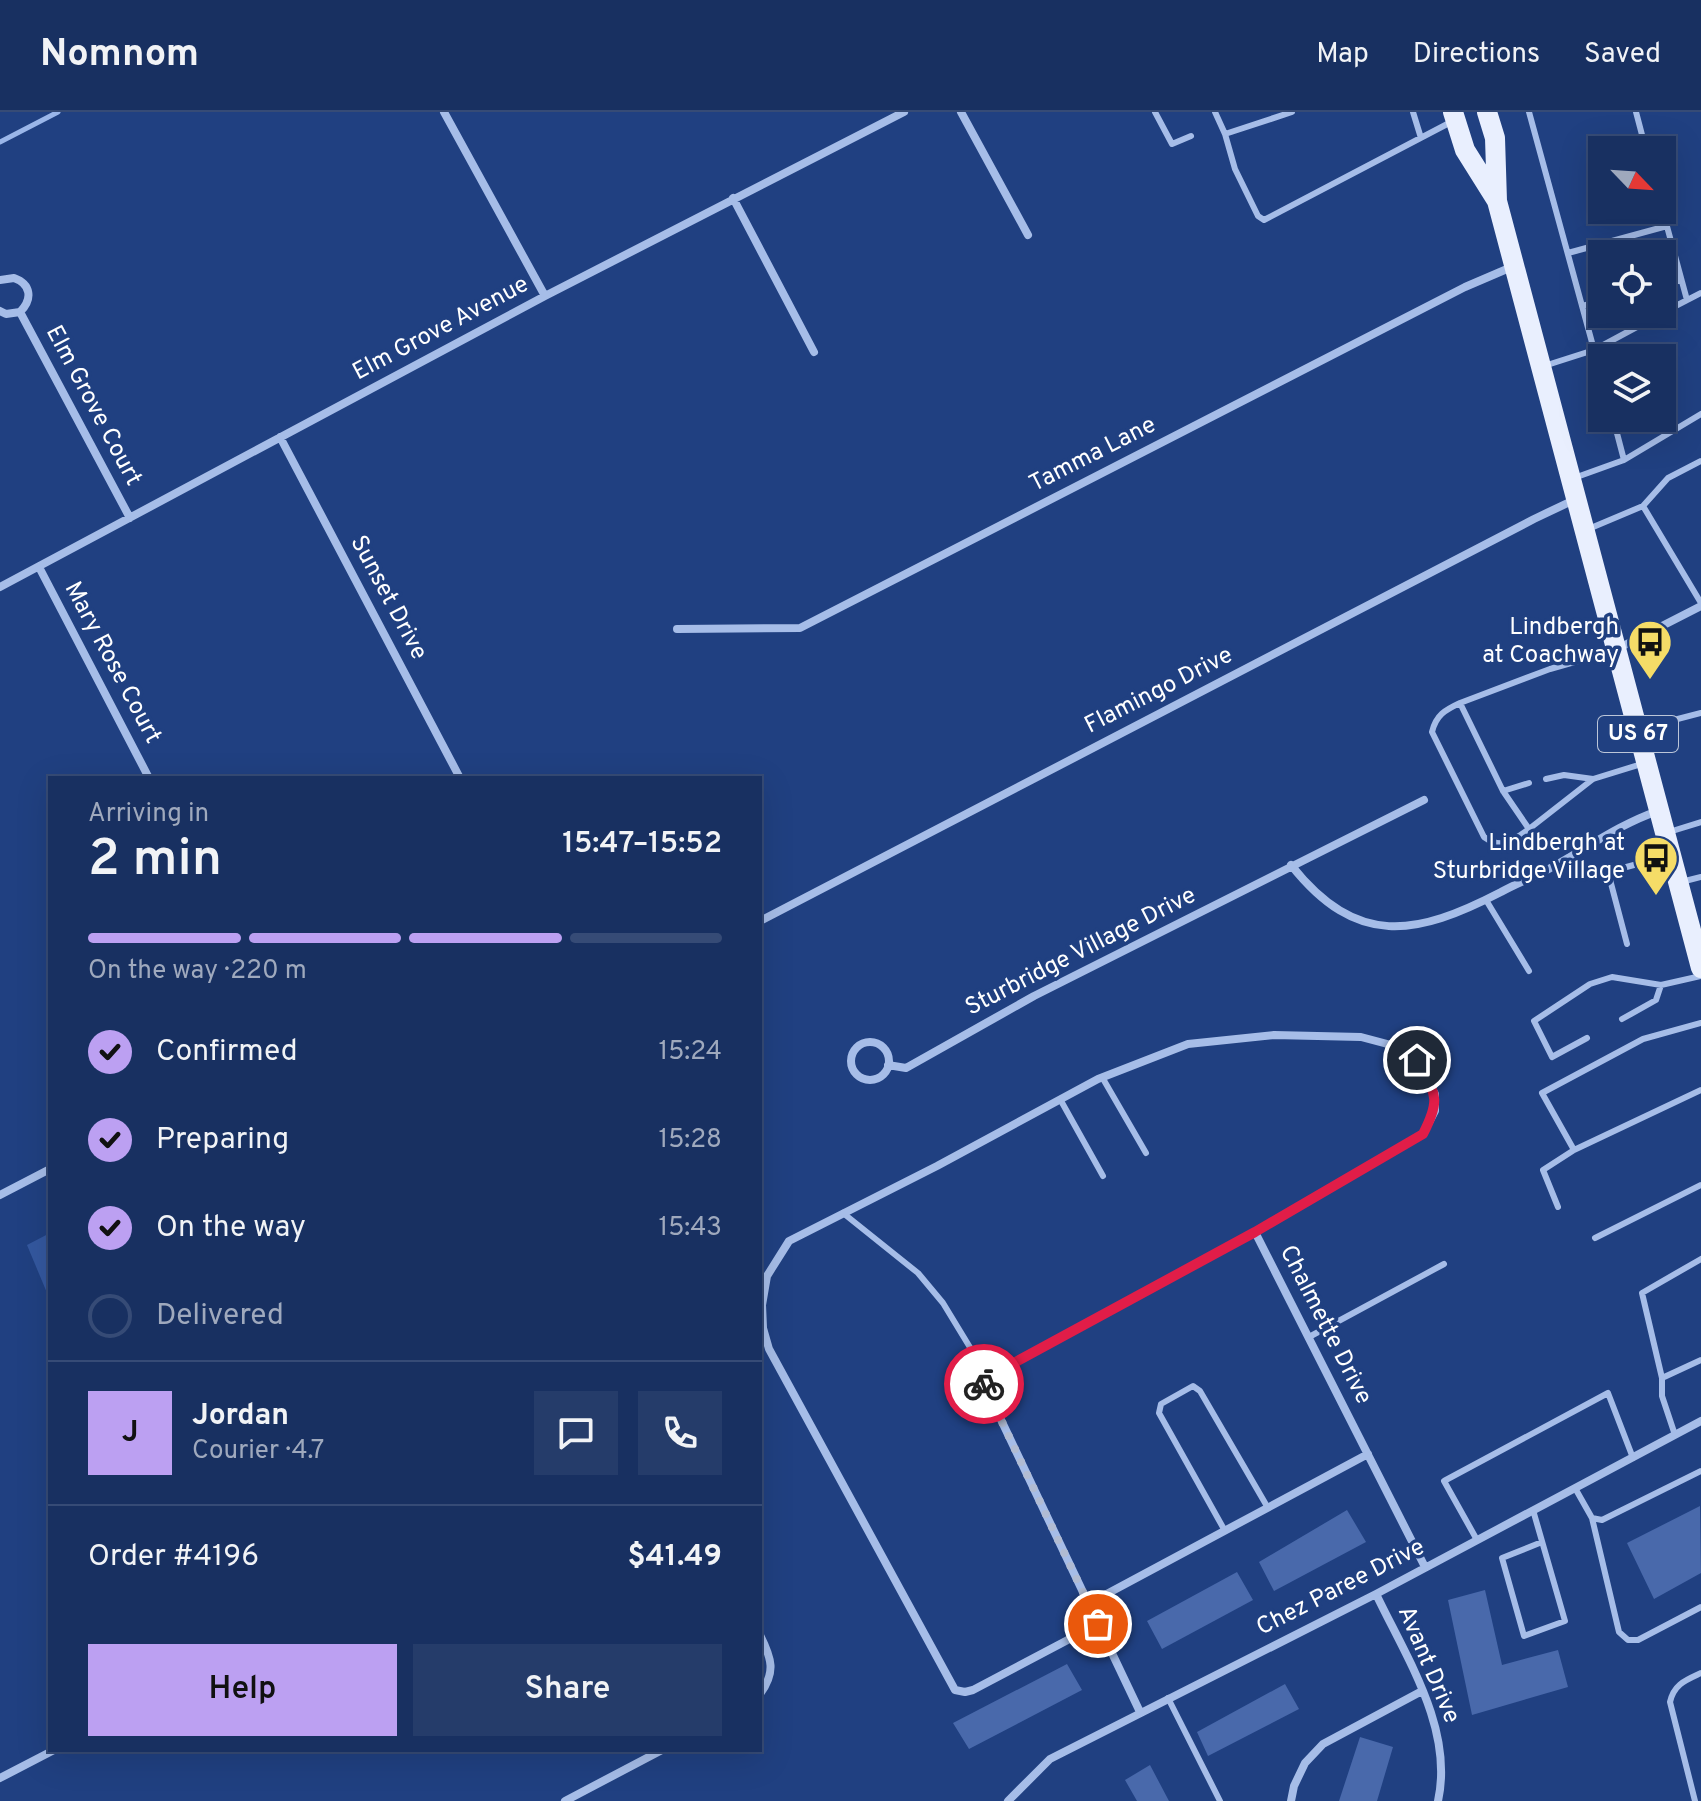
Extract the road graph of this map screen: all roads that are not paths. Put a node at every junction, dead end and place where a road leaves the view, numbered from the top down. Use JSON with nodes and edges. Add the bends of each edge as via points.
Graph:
{"nodes":[{"id":1,"x":444,"y":112,"type":"edge"},
{"id":2,"x":904,"y":112,"type":"edge"},
{"id":3,"x":961,"y":112,"type":"edge"},
{"id":4,"x":1155,"y":112,"type":"edge"},
{"id":5,"x":1215,"y":112,"type":"edge"},
{"id":6,"x":1292,"y":112,"type":"edge"},
{"id":7,"x":1413,"y":112,"type":"edge"},
{"id":8,"x":1487,"y":112,"type":"edge"},
{"id":9,"x":1529,"y":112,"type":"edge"},
{"id":10,"x":1636,"y":112,"type":"edge"},
{"id":11,"x":1454,"y":116,"type":"edge"},
{"id":12,"x":1225,"y":134,"type":"junction"},
{"id":13,"x":1191,"y":136,"type":"dead end"},
{"id":14,"x":1642,"y":136,"type":"edge"},
{"id":15,"x":1421,"y":138,"type":"junction"},
{"id":16,"x":733,"y":198,"type":"junction"},
{"id":17,"x":1497,"y":201,"type":"junction"},
{"id":18,"x":1667,"y":226,"type":"joint"},
{"id":19,"x":1028,"y":235,"type":"dead end"},
{"id":20,"x":1568,"y":253,"type":"junction"},
{"id":21,"x":1515,"y":266,"type":"junction"},
{"id":22,"x":0,"y":280,"type":"edge"},
{"id":23,"x":1681,"y":280,"type":"junction"},
{"id":24,"x":1676,"y":281,"type":"edge"},
{"id":25,"x":1701,"y":293,"type":"edge"},
{"id":26,"x":545,"y":296,"type":"junction"},
{"id":27,"x":1687,"y":300,"type":"junction"},
{"id":28,"x":1588,"y":304,"type":"edge"},
{"id":29,"x":1582,"y":306,"type":"junction"},
{"id":30,"x":1676,"y":306,"type":"edge"},
{"id":31,"x":0,"y":311,"type":"edge"},
{"id":32,"x":20,"y":312,"type":"junction"},
{"id":33,"x":1636,"y":328,"type":"edge"},
{"id":34,"x":1592,"y":344,"type":"edge"},
{"id":35,"x":1605,"y":344,"type":"edge"},
{"id":36,"x":814,"y":352,"type":"dead end"},
{"id":37,"x":1588,"y":352,"type":"edge"},
{"id":38,"x":1542,"y":367,"type":"junction"},
{"id":39,"x":1701,"y":414,"type":"edge"},
{"id":40,"x":1617,"y":432,"type":"edge"},
{"id":41,"x":280,"y":437,"type":"junction"},
{"id":42,"x":1624,"y":460,"type":"junction"},
{"id":43,"x":1701,"y":461,"type":"edge"},
{"id":44,"x":1574,"y":489,"type":"junction"},
{"id":45,"x":1643,"y":506,"type":"junction"},
{"id":46,"x":130,"y":518,"type":"junction"},
{"id":47,"x":1585,"y":530,"type":"junction"},
{"id":48,"x":39,"y":567,"type":"junction"},
{"id":49,"x":0,"y":587,"type":"edge"},
{"id":50,"x":1701,"y":605,"type":"edge"},
{"id":51,"x":677,"y":629,"type":"dead end"},
{"id":52,"x":1616,"y":650,"type":"junction"},
{"id":53,"x":1460,"y":703,"type":"junction"},
{"id":54,"x":1701,"y":713,"type":"edge"},
{"id":55,"x":1637,"y":730,"type":"junction"},
{"id":56,"x":1646,"y":763,"type":"junction"},
{"id":57,"x":148,"y":776,"type":"edge"},
{"id":58,"x":459,"y":776,"type":"edge"},
{"id":59,"x":1546,"y":779,"type":"dead end"},
{"id":60,"x":1593,"y":779,"type":"junction"},
{"id":61,"x":1529,"y":783,"type":"dead end"},
{"id":62,"x":1503,"y":791,"type":"junction"},
{"id":63,"x":1424,"y":800,"type":"dead end"},
{"id":64,"x":1660,"y":810,"type":"junction"},
{"id":65,"x":1701,"y":822,"type":"edge"},
{"id":66,"x":1529,"y":829,"type":"junction"},
{"id":67,"x":1665,"y":833,"type":"junction"},
{"id":68,"x":1671,"y":855,"type":"junction"},
{"id":69,"x":1291,"y":865,"type":"junction"},
{"id":70,"x":1701,"y":877,"type":"edge"},
{"id":71,"x":1677,"y":882,"type":"junction"},
{"id":72,"x":1486,"y":900,"type":"junction"},
{"id":73,"x":762,"y":920,"type":"edge"},
{"id":74,"x":1627,"y":944,"type":"dead end"},
{"id":75,"x":1701,"y":968,"type":"edge"},
{"id":76,"x":1529,"y":971,"type":"dead end"},
{"id":77,"x":1701,"y":976,"type":"edge"},
{"id":78,"x":1661,"y":985,"type":"junction"},
{"id":79,"x":1622,"y":1019,"type":"dead end"},
{"id":80,"x":1701,"y":1023,"type":"edge"},
{"id":81,"x":1587,"y":1038,"type":"dead end"},
{"id":82,"x":888,"y":1065,"type":"junction"},
{"id":83,"x":1102,"y":1077,"type":"junction"},
{"id":84,"x":1701,"y":1090,"type":"edge"},
{"id":85,"x":1060,"y":1099,"type":"junction"},
{"id":86,"x":1574,"y":1150,"type":"junction"},
{"id":87,"x":1146,"y":1153,"type":"dead end"},
{"id":88,"x":48,"y":1170,"type":"edge"},
{"id":89,"x":1103,"y":1176,"type":"dead end"},
{"id":90,"x":1701,"y":1185,"type":"edge"},
{"id":91,"x":0,"y":1195,"type":"edge"},
{"id":92,"x":1558,"y":1207,"type":"dead end"},
{"id":93,"x":843,"y":1213,"type":"junction"},
{"id":94,"x":1255,"y":1232,"type":"junction"},
{"id":95,"x":1595,"y":1238,"type":"dead end"},
{"id":96,"x":1701,"y":1259,"type":"edge"},
{"id":97,"x":1444,"y":1264,"type":"dead end"},
{"id":98,"x":1309,"y":1337,"type":"junction"},
{"id":99,"x":1701,"y":1360,"type":"edge"},
{"id":100,"x":988,"y":1377,"type":"junction"},
{"id":101,"x":1662,"y":1378,"type":"junction"},
{"id":102,"x":1701,"y":1421,"type":"edge"},
{"id":103,"x":1675,"y":1435,"type":"junction"},
{"id":104,"x":1368,"y":1454,"type":"junction"},
{"id":105,"x":1633,"y":1458,"type":"junction"},
{"id":106,"x":1701,"y":1471,"type":"edge"},
{"id":107,"x":1575,"y":1488,"type":"junction"},
{"id":108,"x":1268,"y":1508,"type":"junction"},
{"id":109,"x":1533,"y":1510,"type":"junction"},
{"id":110,"x":1592,"y":1518,"type":"junction"},
{"id":111,"x":1225,"y":1531,"type":"junction"},
{"id":112,"x":1477,"y":1540,"type":"junction"},
{"id":113,"x":1542,"y":1542,"type":"junction"},
{"id":114,"x":1425,"y":1567,"type":"junction"},
{"id":115,"x":1376,"y":1594,"type":"junction"},
{"id":116,"x":1088,"y":1604,"type":"junction"},
{"id":117,"x":1701,"y":1607,"type":"edge"},
{"id":118,"x":1098,"y":1624,"type":"junction"},
{"id":119,"x":762,"y":1639,"type":"edge"},
{"id":120,"x":1701,"y":1673,"type":"edge"},
{"id":121,"x":762,"y":1691,"type":"edge"},
{"id":122,"x":1422,"y":1691,"type":"junction"},
{"id":123,"x":1168,"y":1698,"type":"junction"},
{"id":124,"x":1140,"y":1712,"type":"junction"},
{"id":125,"x":50,"y":1752,"type":"edge"},
{"id":126,"x":658,"y":1752,"type":"edge"},
{"id":127,"x":0,"y":1778,"type":"edge"},
{"id":128,"x":565,"y":1801,"type":"edge"},
{"id":129,"x":1008,"y":1801,"type":"edge"},
{"id":130,"x":1220,"y":1801,"type":"edge"},
{"id":131,"x":1291,"y":1801,"type":"edge"},
{"id":132,"x":1438,"y":1801,"type":"edge"},
{"id":133,"x":1695,"y":1801,"type":"edge"}],
"edges":[{"from":1,"to":26,"type":"street"},
{"from":2,"to":16,"type":"street","name":"Elm Grove Avenue"},
{"from":3,"to":19,"type":"street"},
{"from":4,"to":13,"type":"lane","via":[[1172,144]]},
{"from":5,"to":12,"type":"lane"},
{"from":6,"to":12,"type":"lane"},
{"from":7,"to":15,"type":"lane"},
{"from":8,"to":17,"type":"main road","number":"US 67","via":[[1495,138]]},
{"from":9,"to":20,"type":"lane"},
{"from":10,"to":14,"type":"lane"},
{"from":11,"to":15,"type":"lane"},
{"from":11,"to":17,"type":"main road","number":"US 67","via":[[1465,150]]},
{"from":12,"to":15,"type":"lane","via":[[1235,169],[1264,220]]},
{"from":16,"to":26,"type":"street","name":"Elm Grove Avenue"},
{"from":16,"to":36,"type":"street"},
{"from":17,"to":21,"type":"main road","number":"US 67"},
{"from":18,"to":20,"type":"lane"},
{"from":18,"to":23,"type":"lane"},
{"from":20,"to":29,"type":"lane"},
{"from":21,"to":38,"type":"main road","number":"US 67"},
{"from":21,"to":51,"type":"street","name":"Tamma Lane","via":[[800,628]]},
{"from":22,"to":32,"type":"street","name":"Elm Grove Court","via":[[14,278],[26,286],[29,300]]},
{"from":23,"to":24,"type":"lane"},
{"from":23,"to":27,"type":"lane"},
{"from":25,"to":27,"type":"lane"},
{"from":26,"to":41,"type":"street","name":"Elm Grove Avenue"},
{"from":27,"to":30,"type":"lane"},
{"from":28,"to":29,"type":"lane"},
{"from":29,"to":34,"type":"lane"},
{"from":31,"to":32,"type":"street","name":"Elm Grove Court"},
{"from":32,"to":46,"type":"street","name":"Elm Grove Court"},
{"from":33,"to":35,"type":"lane"},
{"from":37,"to":38,"type":"lane"},
{"from":38,"to":44,"type":"main road","number":"US 67"},
{"from":39,"to":42,"type":"lane"},
{"from":40,"to":42,"type":"lane"},
{"from":41,"to":46,"type":"street","name":"Elm Grove Avenue"},
{"from":41,"to":58,"type":"street","name":"Sunset Drive"},
{"from":42,"to":44,"type":"lane"},
{"from":43,"to":45,"type":"lane","via":[[1668,478]]},
{"from":44,"to":47,"type":"main road","number":"US 67"},
{"from":44,"to":73,"type":"street","name":"Flamingo Drive","via":[[1520,526]]},
{"from":45,"to":47,"type":"lane"},
{"from":45,"to":50,"type":"lane"},
{"from":46,"to":48,"type":"street","name":"Elm Grove Avenue"},
{"from":47,"to":52,"type":"main road","number":"US 67"},
{"from":48,"to":49,"type":"street","name":"Elm Grove Avenue"},
{"from":48,"to":57,"type":"street","name":"Mary Rose Court"},
{"from":50,"to":52,"type":"street"},
{"from":52,"to":53,"type":"lane"},
{"from":52,"to":55,"type":"main road","number":"US 67"},
{"from":53,"to":62,"type":"lane"},
{"from":53,"to":66,"type":"lane","via":[[1442,712],[1432,732],[1484,837],[1508,844]]},
{"from":54,"to":55,"type":"lane"},
{"from":55,"to":56,"type":"main road","number":"US 67"},
{"from":56,"to":60,"type":"lane"},
{"from":56,"to":64,"type":"main road","number":"US 67"},
{"from":59,"to":60,"type":"lane"},
{"from":60,"to":66,"type":"lane"},
{"from":61,"to":62,"type":"lane"},
{"from":62,"to":66,"type":"lane"},
{"from":63,"to":69,"type":"street","name":"Sturbridge Village Drive"},
{"from":64,"to":67,"type":"main road","number":"US 67"},
{"from":64,"to":72,"type":"street"},
{"from":65,"to":67,"type":"lane"},
{"from":67,"to":68,"type":"main road","number":"US 67"},
{"from":68,"to":71,"type":"main road","number":"US 67"},
{"from":68,"to":74,"type":"lane","via":[[1608,872]]},
{"from":69,"to":72,"type":"street","via":[[1329,904],[1372,923],[1418,925]]},
{"from":69,"to":82,"type":"street","name":"Sturbridge Village Drive","via":[[906,1068]]},
{"from":70,"to":71,"type":"lane"},
{"from":71,"to":75,"type":"main road","number":"US 67"},
{"from":72,"to":76,"type":"lane"},
{"from":77,"to":78,"type":"lane"},
{"from":78,"to":79,"type":"lane","via":[[1656,1000]]},
{"from":78,"to":81,"type":"lane","via":[[1612,977],[1590,984],[1534,1021],[1552,1057]]},
{"from":80,"to":86,"type":"lane","via":[[1643,1039],[1542,1093]]},
{"from":82,"to":82,"type":"street","name":"Sturbridge Village Drive","via":[[886,1051],[875,1042],[860,1044],[851,1056],[853,1071],[865,1079],[880,1077]]},
{"from":83,"to":85,"type":"street"},
{"from":83,"to":87,"type":"lane"},
{"from":83,"to":94,"type":"street","via":[[1188,1044],[1274,1035],[1361,1037],[1410,1050],[1435,1094],[1435,1111],[1423,1134]]},
{"from":84,"to":86,"type":"lane"},
{"from":85,"to":89,"type":"lane"},
{"from":85,"to":93,"type":"street"},
{"from":86,"to":92,"type":"lane","via":[[1543,1170]]},
{"from":88,"to":91,"type":"street"},
{"from":90,"to":95,"type":"lane"},
{"from":93,"to":100,"type":"lane","via":[[918,1273]]},
{"from":93,"to":118,"type":"street","via":[[789,1241],[781,1251],[767,1276],[763,1328],[769,1349],[955,1690],[973,1690]]},
{"from":94,"to":98,"type":"street","name":"Chalmette Drive"},
{"from":94,"to":100,"type":"street","name":"Chalmette Drive"},
{"from":96,"to":101,"type":"lane","via":[[1642,1293]]},
{"from":97,"to":98,"type":"lane"},
{"from":98,"to":104,"type":"street","name":"Chalmette Drive"},
{"from":99,"to":101,"type":"lane"},
{"from":100,"to":116,"type":"street","via":[[988,1397]]},
{"from":101,"to":103,"type":"lane","via":[[1662,1396]]},
{"from":102,"to":103,"type":"street","name":"Chez Paree Drive"},
{"from":103,"to":105,"type":"street","name":"Chez Paree Drive"},
{"from":104,"to":108,"type":"street"},
{"from":104,"to":114,"type":"street","name":"Chalmette Drive"},
{"from":105,"to":107,"type":"street","name":"Chez Paree Drive"},
{"from":105,"to":112,"type":"lane","via":[[1608,1393],[1444,1481]]},
{"from":106,"to":110,"type":"lane","via":[[1614,1517]]},
{"from":107,"to":109,"type":"street","name":"Chez Paree Drive"},
{"from":107,"to":110,"type":"lane"},
{"from":108,"to":111,"type":"street"},
{"from":108,"to":111,"type":"lane","via":[[1193,1386],[1161,1404],[1159,1413]]},
{"from":109,"to":112,"type":"street","name":"Chez Paree Drive"},
{"from":109,"to":113,"type":"lane"},
{"from":110,"to":117,"type":"lane","via":[[1619,1632],[1628,1640],[1638,1640]]},
{"from":111,"to":116,"type":"street"},
{"from":112,"to":114,"type":"street","name":"Chez Paree Drive"},
{"from":113,"to":113,"type":"lane","via":[[1565,1621],[1524,1636],[1502,1558]]},
{"from":114,"to":115,"type":"street","name":"Chez Paree Drive"},
{"from":115,"to":122,"type":"street","name":"Avant Drive"},
{"from":115,"to":123,"type":"street","name":"Chez Paree Drive"},
{"from":116,"to":118,"type":"street"},
{"from":118,"to":124,"type":"street"},
{"from":119,"to":121,"type":"street","via":[[772,1668]]},
{"from":120,"to":133,"type":"lane","via":[[1680,1683],[1670,1702]]},
{"from":122,"to":131,"type":"street","via":[[1323,1744],[1305,1763]]},
{"from":122,"to":132,"type":"street","name":"Avant Drive","via":[[1442,1762]]},
{"from":123,"to":124,"type":"street","name":"Chez Paree Drive"},
{"from":123,"to":130,"type":"lane"},
{"from":124,"to":129,"type":"street","name":"Chez Paree Drive","via":[[1050,1759]]},
{"from":125,"to":127,"type":"street"},
{"from":126,"to":128,"type":"street"}]}
